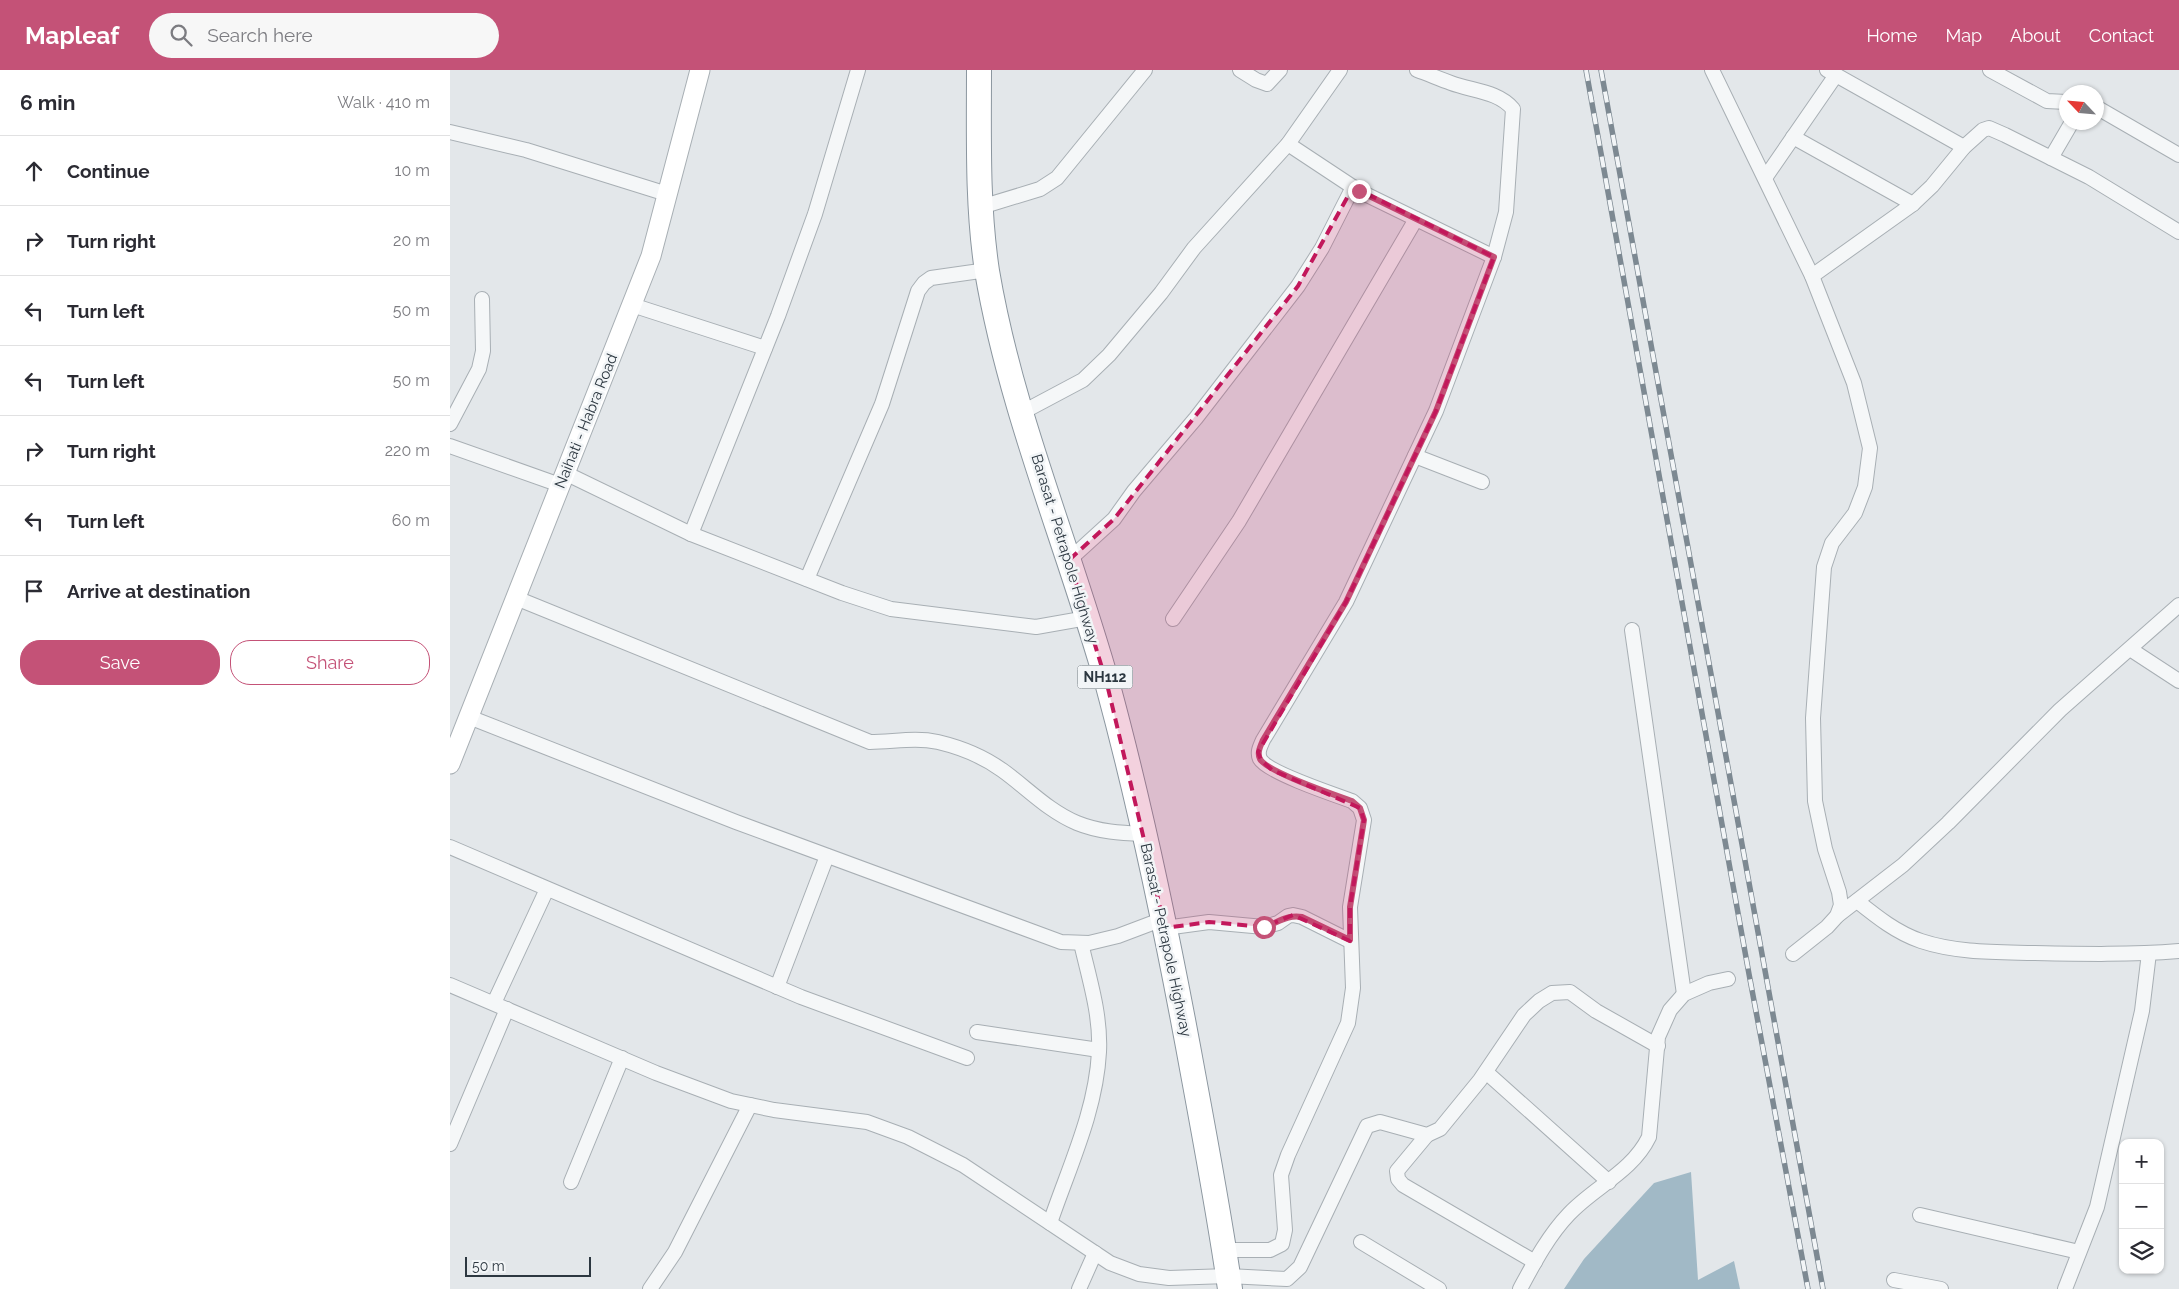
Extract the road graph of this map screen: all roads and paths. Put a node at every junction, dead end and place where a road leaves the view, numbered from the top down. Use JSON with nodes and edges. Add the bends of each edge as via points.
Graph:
{"nodes":[{"id":1,"x":700,"y":70,"type":"edge"},
{"id":2,"x":858,"y":70,"type":"edge"},
{"id":3,"x":980,"y":70,"type":"edge"},
{"id":4,"x":1145,"y":70,"type":"edge"},
{"id":5,"x":1240,"y":70,"type":"edge"},
{"id":6,"x":1280,"y":70,"type":"edge"},
{"id":7,"x":1340,"y":70,"type":"edge"},
{"id":8,"x":1417,"y":70,"type":"edge"},
{"id":9,"x":1712,"y":70,"type":"edge"},
{"id":10,"x":1990,"y":70,"type":"edge"},
{"id":11,"x":1831,"y":72,"type":"edge"},
{"id":12,"x":2059,"y":102,"type":"edge"},
{"id":13,"x":2104,"y":112,"type":"edge"},
{"id":14,"x":2067,"y":130,"type":"edge"},
{"id":15,"x":450,"y":132,"type":"edge"},
{"id":16,"x":1793,"y":137,"type":"junction"},
{"id":17,"x":1288,"y":144,"type":"junction"},
{"id":18,"x":1964,"y":148,"type":"junction"},
{"id":19,"x":2179,"y":155,"type":"edge"},
{"id":20,"x":2051,"y":158,"type":"junction"},
{"id":21,"x":1765,"y":178,"type":"junction"},
{"id":22,"x":1353,"y":187,"type":"junction"},
{"id":23,"x":667,"y":194,"type":"junction"},
{"id":24,"x":1913,"y":204,"type":"junction"},
{"id":25,"x":981,"y":207,"type":"junction"},
{"id":26,"x":1416,"y":219,"type":"junction"},
{"id":27,"x":2179,"y":232,"type":"edge"},
{"id":28,"x":1494,"y":257,"type":"junction"},
{"id":29,"x":988,"y":270,"type":"junction"},
{"id":30,"x":1812,"y":276,"type":"junction"},
{"id":31,"x":482,"y":300,"type":"dead end"},
{"id":32,"x":632,"y":304,"type":"junction"},
{"id":33,"x":765,"y":348,"type":"junction"},
{"id":34,"x":1022,"y":413,"type":"junction"},
{"id":35,"x":450,"y":424,"type":"edge"},
{"id":36,"x":450,"y":446,"type":"edge"},
{"id":37,"x":1415,"y":456,"type":"junction"},
{"id":38,"x":563,"y":479,"type":"junction"},
{"id":39,"x":1482,"y":482,"type":"dead end"},
{"id":40,"x":692,"y":534,"type":"junction"},
{"id":41,"x":1069,"y":560,"type":"junction"},
{"id":42,"x":808,"y":579,"type":"junction"},
{"id":43,"x":516,"y":598,"type":"junction"},
{"id":44,"x":2179,"y":605,"type":"edge"},
{"id":45,"x":1087,"y":618,"type":"junction"},
{"id":46,"x":1173,"y":619,"type":"dead end"},
{"id":47,"x":1632,"y":630,"type":"dead end"},
{"id":48,"x":2130,"y":648,"type":"junction"},
{"id":49,"x":2179,"y":681,"type":"edge"},
{"id":50,"x":469,"y":717,"type":"junction"},
{"id":51,"x":450,"y":764,"type":"edge"},
{"id":52,"x":1144,"y":834,"type":"junction"},
{"id":53,"x":450,"y":847,"type":"edge"},
{"id":54,"x":827,"y":856,"type":"junction"},
{"id":55,"x":547,"y":889,"type":"junction"},
{"id":56,"x":1857,"y":901,"type":"junction"},
{"id":57,"x":1837,"y":916,"type":"junction"},
{"id":58,"x":1164,"y":923,"type":"junction"},
{"id":59,"x":1350,"y":940,"type":"junction"},
{"id":60,"x":1081,"y":943,"type":"junction"},
{"id":61,"x":2179,"y":951,"type":"edge"},
{"id":62,"x":2149,"y":953,"type":"junction"},
{"id":63,"x":1793,"y":954,"type":"dead end"},
{"id":64,"x":1728,"y":979,"type":"dead end"},
{"id":65,"x":450,"y":985,"type":"edge"},
{"id":66,"x":777,"y":987,"type":"junction"},
{"id":67,"x":1684,"y":994,"type":"junction"},
{"id":68,"x":494,"y":1003,"type":"junction"},
{"id":69,"x":508,"y":1009,"type":"junction"},
{"id":70,"x":977,"y":1032,"type":"dead end"},
{"id":71,"x":1658,"y":1046,"type":"junction"},
{"id":72,"x":1099,"y":1050,"type":"junction"},
{"id":73,"x":622,"y":1058,"type":"junction"},
{"id":74,"x":967,"y":1058,"type":"dead end"},
{"id":75,"x":1486,"y":1072,"type":"junction"},
{"id":76,"x":750,"y":1105,"type":"junction"},
{"id":77,"x":1427,"y":1135,"type":"junction"},
{"id":78,"x":450,"y":1144,"type":"edge"},
{"id":79,"x":571,"y":1182,"type":"dead end"},
{"id":80,"x":1609,"y":1182,"type":"junction"},
{"id":81,"x":1920,"y":1215,"type":"dead end"},
{"id":82,"x":1050,"y":1223,"type":"junction"},
{"id":83,"x":1362,"y":1242,"type":"dead end"},
{"id":84,"x":1224,"y":1250,"type":"junction"},
{"id":85,"x":2079,"y":1252,"type":"junction"},
{"id":86,"x":1095,"y":1253,"type":"junction"},
{"id":87,"x":1535,"y":1262,"type":"junction"},
{"id":88,"x":1894,"y":1280,"type":"dead end"},
{"id":89,"x":1229,"y":1283,"type":"edge"},
{"id":90,"x":650,"y":1289,"type":"edge"},
{"id":91,"x":1079,"y":1289,"type":"edge"},
{"id":92,"x":1439,"y":1289,"type":"edge"},
{"id":93,"x":1520,"y":1289,"type":"edge"},
{"id":94,"x":1941,"y":1289,"type":"edge"},
{"id":95,"x":2065,"y":1289,"type":"edge"}],
"edges":[{"from":1,"to":23,"type":"main road","name":"Naihati - Habra Road"},
{"from":2,"to":33,"type":"street","via":[[815,214]]},
{"from":3,"to":25,"type":"highway","name":"Barasat - Petrapole Highway","number":"NH112"},
{"from":4,"to":25,"type":"street","via":[[1057,178],[1040,189]]},
{"from":5,"to":6,"type":"street","via":[[1267,84]]},
{"from":7,"to":17,"type":"street"},
{"from":8,"to":28,"type":"street","via":[[1452,84],[1498,96],[1513,109],[1506,212]]},
{"from":9,"to":21,"type":"street"},
{"from":10,"to":12,"type":"street","via":[[2047,101]]},
{"from":11,"to":16,"type":"street"},
{"from":11,"to":18,"type":"street"},
{"from":13,"to":19,"type":"street"},
{"from":14,"to":20,"type":"street"},
{"from":15,"to":23,"type":"street","via":[[526,150]]},
{"from":16,"to":21,"type":"street"},
{"from":16,"to":24,"type":"street"},
{"from":17,"to":22,"type":"street"},
{"from":17,"to":34,"type":"street","via":[[1194,248],[1109,355],[1083,380]]},
{"from":18,"to":20,"type":"street","via":[[1989,128]]},
{"from":18,"to":24,"type":"street"},
{"from":20,"to":27,"type":"street"},
{"from":21,"to":30,"type":"street"},
{"from":22,"to":26,"type":"street"},
{"from":22,"to":41,"type":"street","via":[[1322,248],[1298,286],[1114,519]]},
{"from":23,"to":32,"type":"main road","name":"Naihati - Habra Road","via":[[651,256]]},
{"from":24,"to":30,"type":"street"},
{"from":25,"to":29,"type":"highway","name":"Barasat - Petrapole Highway","number":"NH112"},
{"from":26,"to":28,"type":"street"},
{"from":26,"to":46,"type":"street","via":[[1239,521]]},
{"from":28,"to":37,"type":"street","via":[[1436,411]]},
{"from":29,"to":34,"type":"highway","name":"Barasat - Petrapole Highway","number":"NH112","via":[[1008,366]]},
{"from":29,"to":42,"type":"street","via":[[931,278],[918,291],[882,404]]},
{"from":30,"to":57,"type":"street","via":[[1854,383],[1870,448],[1865,487],[1855,513],[1832,543],[1822,586],[1813,718],[1815,801],[1825,849],[1839,892],[1841,905]]},
{"from":31,"to":35,"type":"street","via":[[483,351],[479,369]]},
{"from":32,"to":33,"type":"street"},
{"from":32,"to":38,"type":"main road","name":"Naihati - Habra Road"},
{"from":33,"to":40,"type":"street"},
{"from":34,"to":41,"type":"highway","name":"Barasat - Petrapole Highway","number":"NH112"},
{"from":36,"to":38,"type":"street"},
{"from":37,"to":39,"type":"street"},
{"from":37,"to":59,"type":"street","via":[[1346,602],[1258,752],[1260,760],[1272,770],[1352,801],[1360,808],[1364,820],[1350,907]]},
{"from":38,"to":40,"type":"street"},
{"from":38,"to":43,"type":"main road","name":"Naihati - Habra Road"},
{"from":40,"to":42,"type":"street"},
{"from":41,"to":45,"type":"highway","name":"Barasat - Petrapole Highway","number":"NH112"},
{"from":42,"to":45,"type":"street","via":[[891,609],[1036,627]]},
{"from":43,"to":50,"type":"main road","name":"Naihati - Habra Road"},
{"from":43,"to":52,"type":"street","via":[[870,742],[902,738],[938,742],[965,751],[1000,768],[1050,807],[1076,822],[1109,833]]},
{"from":44,"to":48,"type":"street"},
{"from":45,"to":52,"type":"highway","name":"Barasat - Petrapole Highway","number":"NH112"},
{"from":47,"to":67,"type":"street"},
{"from":48,"to":49,"type":"street"},
{"from":48,"to":56,"type":"street","via":[[2060,710],[1903,866]]},
{"from":50,"to":51,"type":"main road","name":"Naihati - Habra Road"},
{"from":50,"to":54,"type":"street"},
{"from":52,"to":58,"type":"highway","name":"Barasat - Petrapole Highway","number":"NH112"},
{"from":53,"to":55,"type":"street"},
{"from":54,"to":60,"type":"street","via":[[1061,942]]},
{"from":54,"to":66,"type":"street"},
{"from":55,"to":66,"type":"street"},
{"from":55,"to":68,"type":"street"},
{"from":56,"to":57,"type":"street"},
{"from":56,"to":62,"type":"street","via":[[1899,931],[1938,946],[2000,952]]},
{"from":57,"to":63,"type":"street"},
{"from":58,"to":59,"type":"street","via":[[1209,922],[1264,927],[1293,915]]},
{"from":58,"to":60,"type":"street"},
{"from":58,"to":84,"type":"highway","name":"Barasat - Petrapole Highway","number":"NH112"},
{"from":59,"to":84,"type":"street","via":[[1353,988],[1348,1023],[1281,1175],[1285,1230],[1282,1244],[1270,1250]]},
{"from":60,"to":72,"type":"street","via":[[1096,1008]]},
{"from":61,"to":62,"type":"street"},
{"from":62,"to":85,"type":"street","via":[[2142,1012],[2097,1207]]},
{"from":64,"to":67,"type":"street"},
{"from":65,"to":68,"type":"street"},
{"from":66,"to":74,"type":"street"},
{"from":67,"to":71,"type":"street","via":[[1670,1010],[1658,1037]]},
{"from":68,"to":69,"type":"street"},
{"from":69,"to":73,"type":"street"},
{"from":69,"to":78,"type":"street"},
{"from":70,"to":72,"type":"street"},
{"from":71,"to":75,"type":"street","via":[[1596,1011],[1570,992],[1552,993],[1524,1015]]},
{"from":71,"to":80,"type":"street","via":[[1649,1137],[1634,1160]]},
{"from":72,"to":82,"type":"street","via":[[1093,1101]]},
{"from":73,"to":76,"type":"street","via":[[731,1101]]},
{"from":73,"to":79,"type":"street"},
{"from":75,"to":77,"type":"street","via":[[1440,1129]]},
{"from":75,"to":80,"type":"street"},
{"from":76,"to":82,"type":"street","via":[[867,1122],[908,1136],[963,1165]]},
{"from":76,"to":90,"type":"street","via":[[675,1252]]},
{"from":77,"to":87,"type":"street","via":[[1397,1171],[1403,1185]]},
{"from":77,"to":89,"type":"street","via":[[1380,1122],[1367,1126],[1300,1267],[1287,1279]]},
{"from":80,"to":87,"type":"street","via":[[1570,1213],[1549,1238]]},
{"from":81,"to":85,"type":"street"},
{"from":82,"to":86,"type":"street"},
{"from":83,"to":92,"type":"street"},
{"from":84,"to":89,"type":"highway","name":"Barasat - Petrapole Highway","number":"NH112"},
{"from":85,"to":95,"type":"street"},
{"from":86,"to":89,"type":"street","via":[[1110,1263],[1139,1274]]},
{"from":86,"to":91,"type":"street"},
{"from":87,"to":93,"type":"street"},
{"from":88,"to":94,"type":"street"}]}
